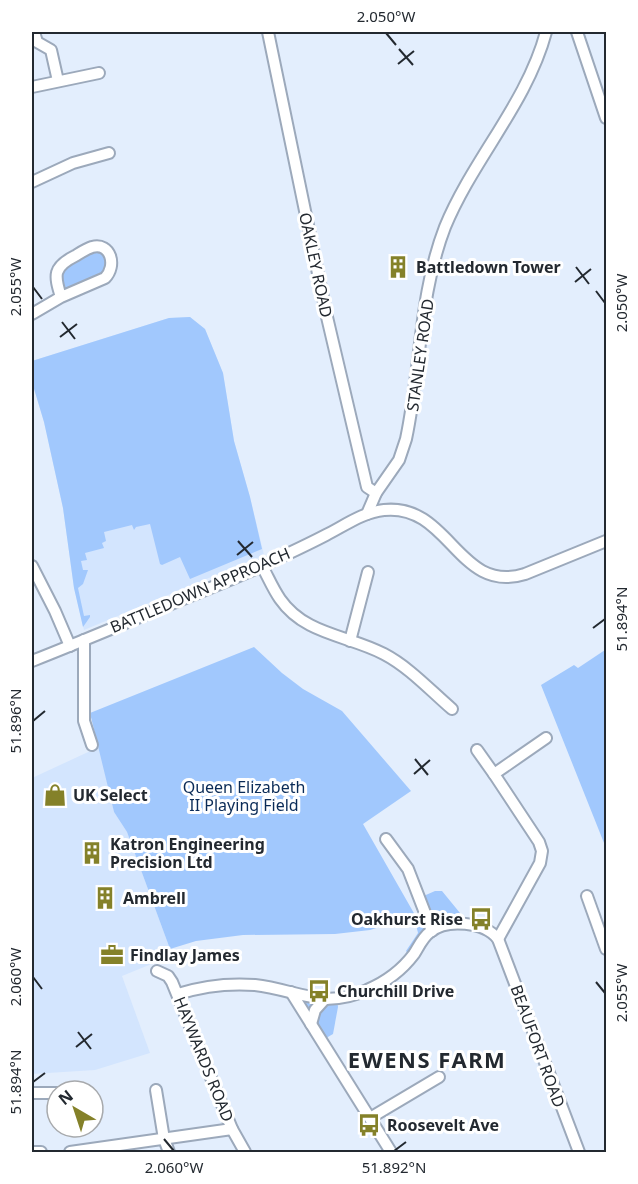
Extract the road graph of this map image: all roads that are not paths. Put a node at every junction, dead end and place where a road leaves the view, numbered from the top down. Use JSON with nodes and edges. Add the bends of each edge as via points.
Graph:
{"nodes":[{"id":1,"x":34,"y":32,"type":"edge"},
{"id":2,"x":268,"y":32,"type":"edge"},
{"id":3,"x":546,"y":32,"type":"edge"},
{"id":4,"x":577,"y":32,"type":"edge"},
{"id":5,"x":99,"y":73,"type":"dead end"},
{"id":6,"x":58,"y":81,"type":"junction"},
{"id":7,"x":32,"y":87,"type":"edge"},
{"id":8,"x":606,"y":118,"type":"edge"},
{"id":9,"x":110,"y":153,"type":"dead end"},
{"id":10,"x":98,"y":156,"type":"junction"},
{"id":11,"x":102,"y":168,"type":"dead end"},
{"id":12,"x":32,"y":182,"type":"edge"},
{"id":13,"x":61,"y":297,"type":"junction"},
{"id":14,"x":32,"y":314,"type":"edge"},
{"id":15,"x":376,"y":492,"type":"junction"},
{"id":16,"x":367,"y":514,"type":"junction"},
{"id":17,"x":606,"y":541,"type":"edge"},
{"id":18,"x":32,"y":566,"type":"edge"},
{"id":19,"x":262,"y":566,"type":"junction"},
{"id":20,"x":368,"y":572,"type":"dead end"},
{"id":21,"x":35,"y":578,"type":"edge"},
{"id":22,"x":84,"y":640,"type":"junction"},
{"id":23,"x":350,"y":641,"type":"junction"},
{"id":24,"x":70,"y":646,"type":"junction"},
{"id":25,"x":32,"y":661,"type":"edge"},
{"id":26,"x":452,"y":710,"type":"dead end"},
{"id":27,"x":546,"y":738,"type":"dead end"},
{"id":28,"x":92,"y":745,"type":"dead end"},
{"id":29,"x":477,"y":750,"type":"dead end"},
{"id":30,"x":494,"y":774,"type":"junction"},
{"id":31,"x":386,"y":839,"type":"dead end"},
{"id":32,"x":587,"y":896,"type":"dead end"},
{"id":33,"x":432,"y":931,"type":"junction"},
{"id":34,"x":498,"y":939,"type":"junction"},
{"id":35,"x":606,"y":949,"type":"edge"},
{"id":36,"x":158,"y":971,"type":"dead end"},
{"id":37,"x":291,"y":992,"type":"junction"},
{"id":38,"x":178,"y":994,"type":"junction"},
{"id":39,"x":324,"y":1000,"type":"junction"},
{"id":40,"x":311,"y":1024,"type":"junction"},
{"id":41,"x":439,"y":1077,"type":"dead end"},
{"id":42,"x":156,"y":1090,"type":"dead end"},
{"id":43,"x":370,"y":1118,"type":"junction"},
{"id":44,"x":232,"y":1129,"type":"junction"},
{"id":45,"x":164,"y":1139,"type":"junction"},
{"id":46,"x":32,"y":1152,"type":"edge"},
{"id":47,"x":41,"y":1152,"type":"edge"},
{"id":48,"x":70,"y":1152,"type":"edge"},
{"id":49,"x":169,"y":1152,"type":"edge"},
{"id":50,"x":245,"y":1152,"type":"edge"},
{"id":51,"x":391,"y":1152,"type":"edge"},
{"id":52,"x":577,"y":1152,"type":"edge"}],
"edges":[{"from":1,"to":6,"type":"street","via":[[39,44],[51,50]]},
{"from":2,"to":15,"type":"street","name":"OAKLEY ROAD","via":[[327,317],[367,487]]},
{"from":3,"to":15,"type":"street","name":"STANLEY ROAD","via":[[521,92],[444,230],[430,283],[406,439],[394,469]]},
{"from":4,"to":8,"type":"street"},
{"from":5,"to":6,"type":"street"},
{"from":6,"to":7,"type":"street"},
{"from":9,"to":10,"type":"street"},
{"from":10,"to":11,"type":"street"},
{"from":10,"to":12,"type":"street"},
{"from":13,"to":13,"type":"street","via":[[108,276],[112,264],[107,252],[92,247],[62,263],[56,275]]},
{"from":13,"to":14,"type":"street"},
{"from":15,"to":16,"type":"street","name":"STANLEY ROAD"},
{"from":16,"to":17,"type":"street","name":"BATTLEDOWN APPROACH","via":[[391,510],[421,517],[477,568],[500,577],[525,574]]},
{"from":16,"to":19,"type":"street","name":"BATTLEDOWN APPROACH"},
{"from":18,"to":21,"type":"street"},
{"from":19,"to":22,"type":"street","name":"BATTLEDOWN APPROACH"},
{"from":19,"to":23,"type":"street","via":[[279,598],[300,621]]},
{"from":20,"to":23,"type":"street"},
{"from":21,"to":24,"type":"street","via":[[56,611]]},
{"from":22,"to":24,"type":"street","name":"BATTLEDOWN APPROACH"},
{"from":22,"to":28,"type":"street","via":[[84,721]]},
{"from":23,"to":26,"type":"street","via":[[393,660]]},
{"from":24,"to":25,"type":"street","name":"BATTLEDOWN APPROACH"},
{"from":27,"to":30,"type":"street"},
{"from":29,"to":30,"type":"street"},
{"from":30,"to":34,"type":"street","via":[[542,851],[540,863]]},
{"from":31,"to":33,"type":"street","via":[[408,869]]},
{"from":32,"to":35,"type":"street"},
{"from":33,"to":34,"type":"street","via":[[446,925],[475,925]]},
{"from":33,"to":39,"type":"street","via":[[407,962],[384,981],[357,994]]},
{"from":34,"to":52,"type":"street","name":"BEAUFORT ROAD"},
{"from":36,"to":38,"type":"street","name":"HAYWARDS ROAD","via":[[171,979]]},
{"from":37,"to":38,"type":"street","via":[[231,984]]},
{"from":37,"to":39,"type":"street"},
{"from":37,"to":40,"type":"street"},
{"from":38,"to":44,"type":"street","name":"HAYWARDS ROAD"},
{"from":39,"to":40,"type":"street","via":[[315,1010]]},
{"from":40,"to":43,"type":"street"},
{"from":41,"to":43,"type":"street"},
{"from":42,"to":45,"type":"street"},
{"from":43,"to":51,"type":"street"},
{"from":44,"to":45,"type":"street"},
{"from":44,"to":50,"type":"street","name":"HAYWARDS ROAD"},
{"from":45,"to":48,"type":"street"},
{"from":45,"to":49,"type":"street"},
{"from":46,"to":47,"type":"street"}]}
